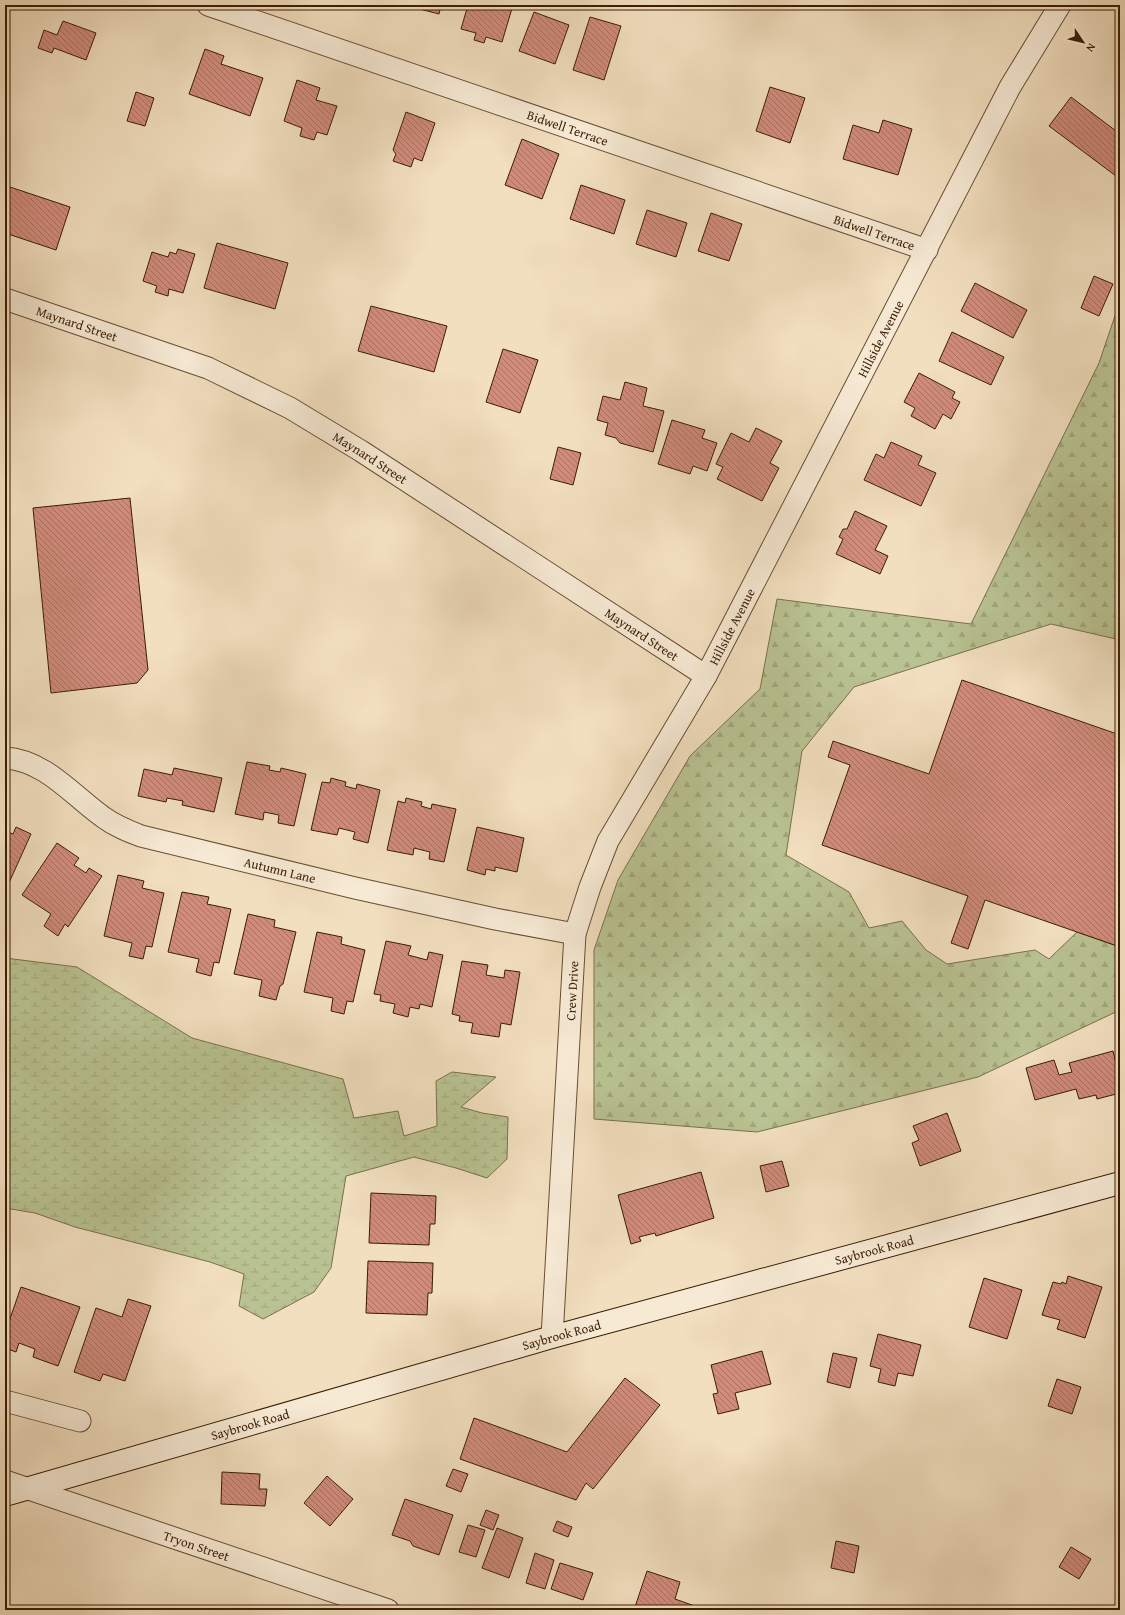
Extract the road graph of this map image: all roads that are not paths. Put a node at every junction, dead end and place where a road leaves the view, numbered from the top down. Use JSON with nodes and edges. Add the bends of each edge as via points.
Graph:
{"nodes":[{"id":1,"x":208,"y":5,"type":"edge"},
{"id":2,"x":1060,"y":5,"type":"edge"},
{"id":3,"x":927,"y":250,"type":"junction"},
{"id":4,"x":5,"y":299,"type":"edge"},
{"id":5,"x":706,"y":676,"type":"junction"},
{"id":6,"x":5,"y":758,"type":"edge"},
{"id":7,"x":575,"y":934,"type":"junction"},
{"id":8,"x":1120,"y":1183,"type":"edge"},
{"id":9,"x":552,"y":1337,"type":"junction"},
{"id":10,"x":5,"y":1401,"type":"edge"},
{"id":11,"x":80,"y":1421,"type":"dead end"},
{"id":12,"x":5,"y":1481,"type":"edge"},
{"id":13,"x":26,"y":1488,"type":"junction"},
{"id":14,"x":5,"y":1495,"type":"edge"},
{"id":15,"x":388,"y":1610,"type":"edge"}],
"edges":[{"from":1,"to":3,"type":"street","name":"Bidwell Terrace"},
{"from":2,"to":3,"type":"street","name":"Hillside Avenue","via":[[1010,87]]},
{"from":3,"to":5,"type":"street","name":"Hillside Avenue"},
{"from":4,"to":5,"type":"street","name":"Maynard Street","via":[[208,368],[290,408],[361,451]]},
{"from":5,"to":7,"type":"street","name":"Crew Drive","via":[[608,841]]},
{"from":6,"to":7,"type":"street","name":"Autumn Lane","via":[[22,761],[45,772],[103,817],[120,828],[141,836],[456,911]]},
{"from":7,"to":9,"type":"street","name":"Crew Drive"},
{"from":8,"to":9,"type":"main road","name":"Saybrook Road"},
{"from":9,"to":13,"type":"main road","name":"Saybrook Road"},
{"from":10,"to":11,"type":"street"},
{"from":12,"to":13,"type":"street","name":"Tryon Street"},
{"from":13,"to":14,"type":"main road","name":"Saybrook Road"},
{"from":13,"to":15,"type":"street","name":"Tryon Street"}]}
